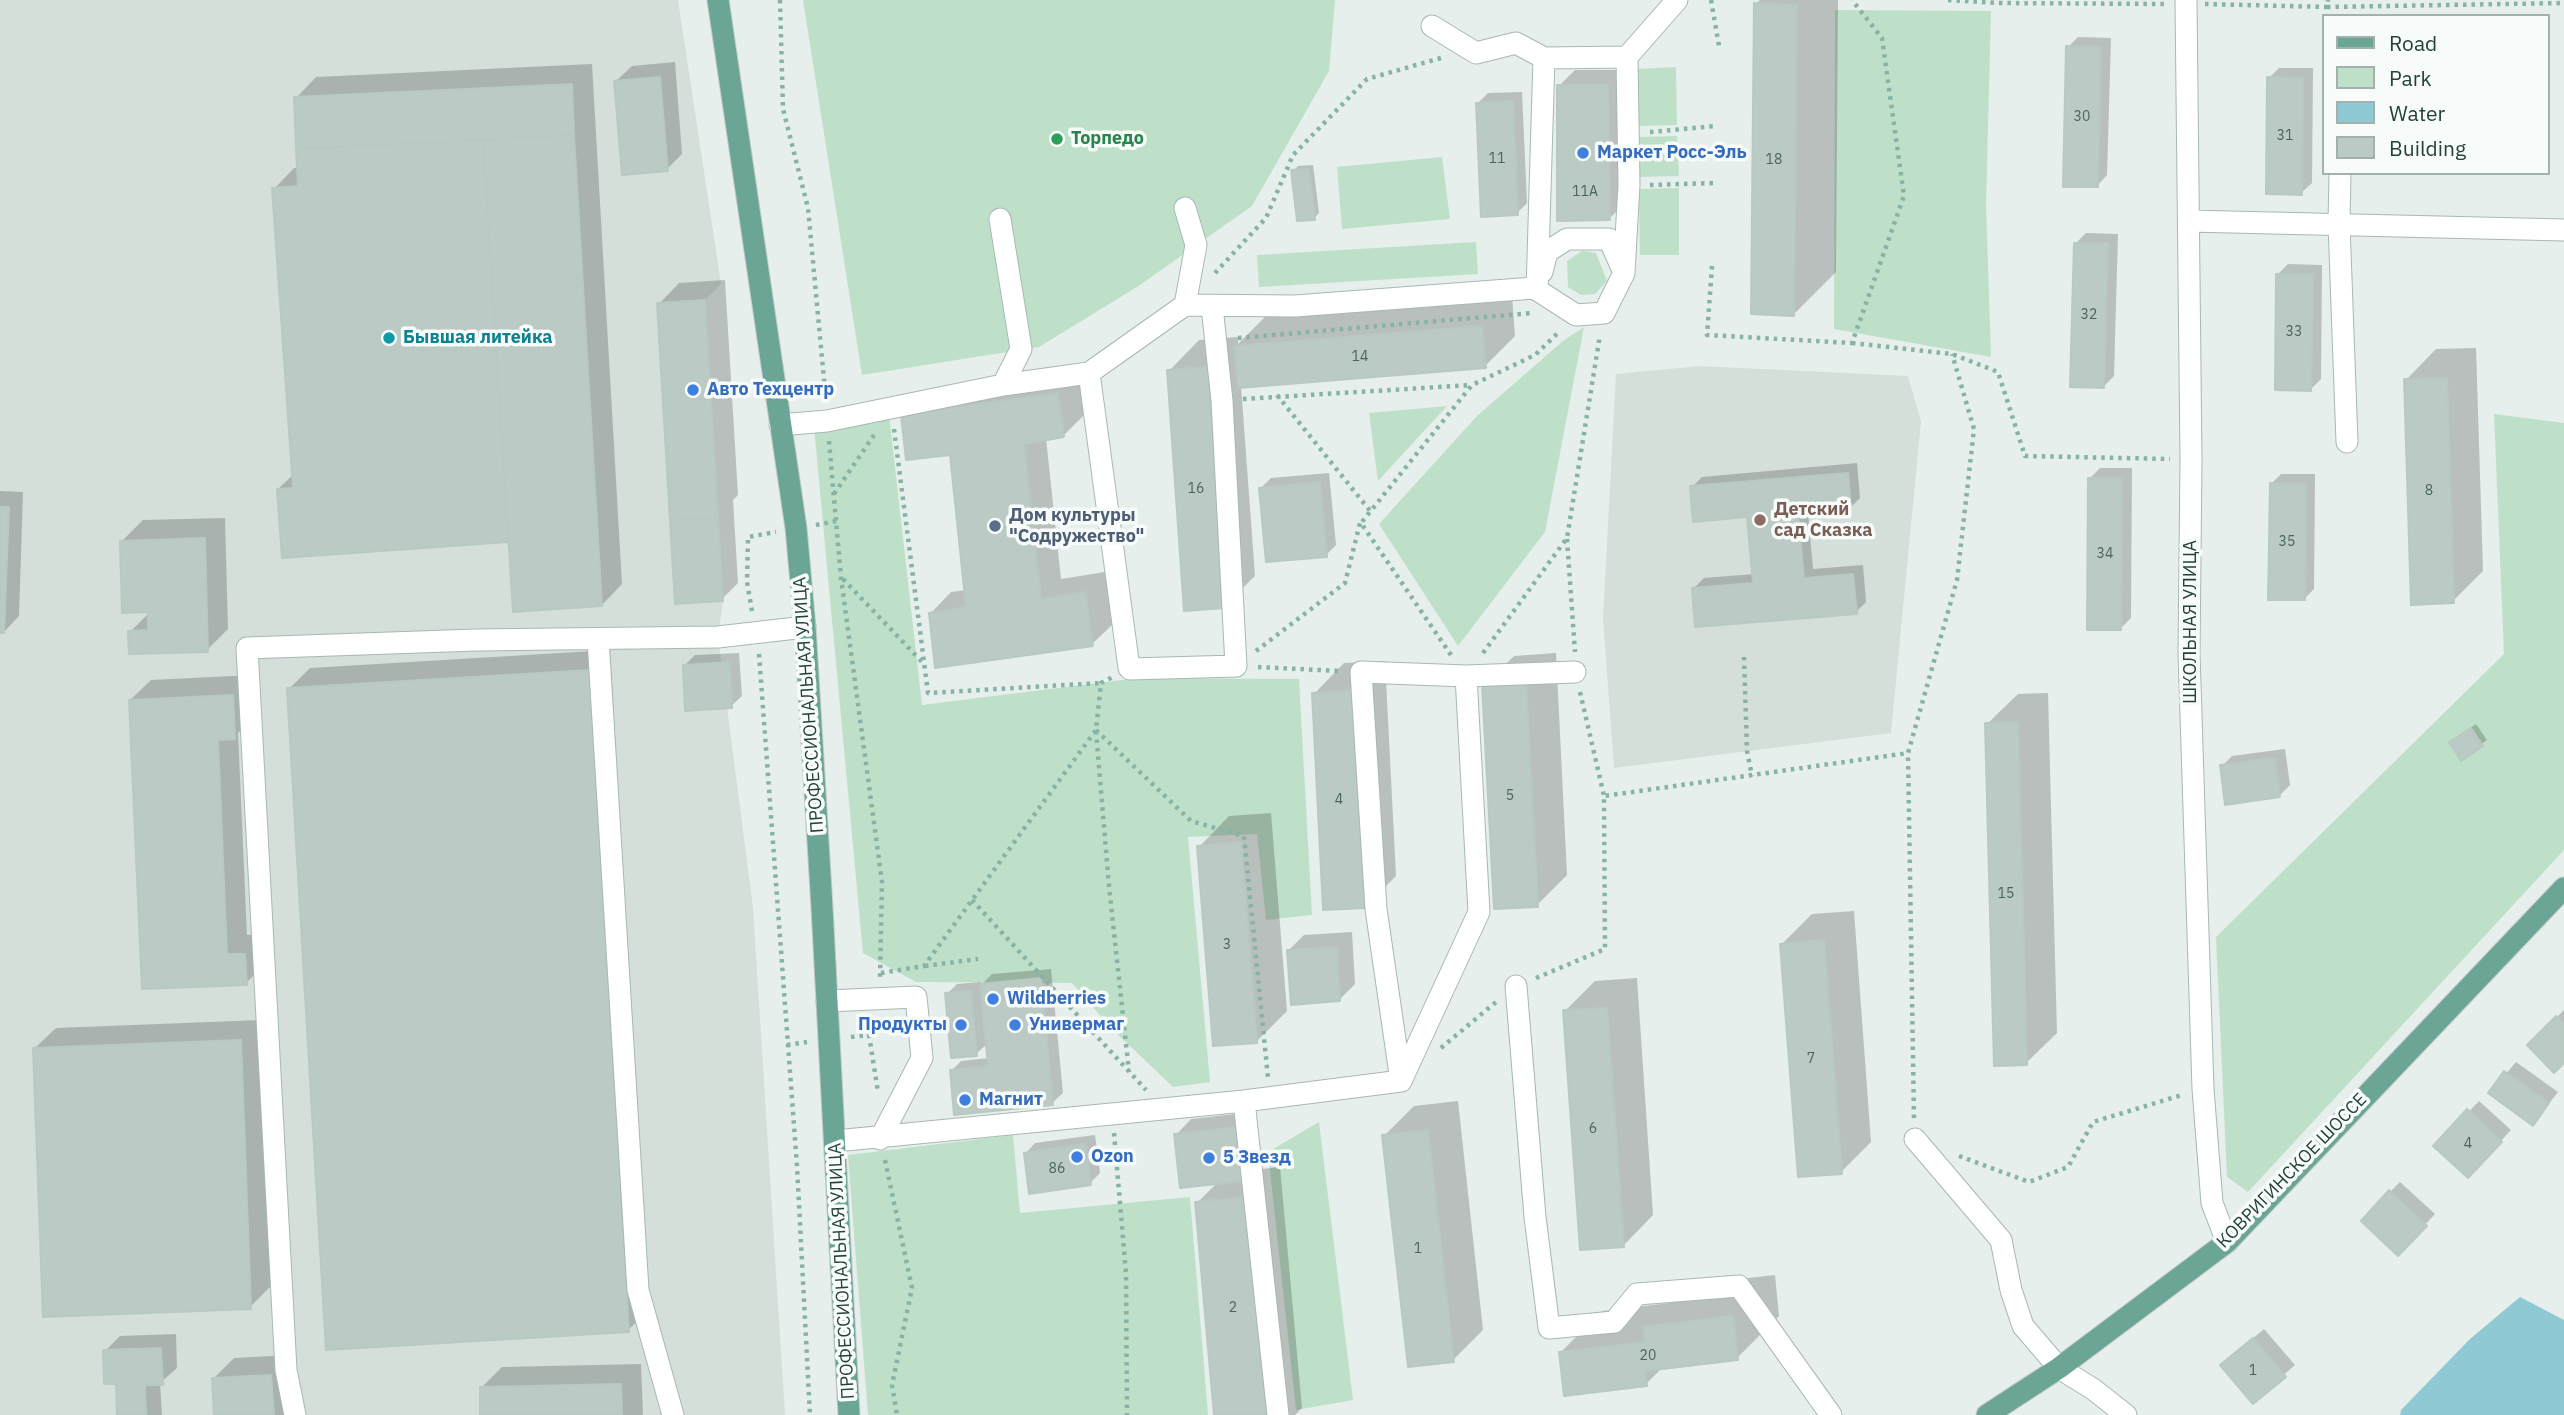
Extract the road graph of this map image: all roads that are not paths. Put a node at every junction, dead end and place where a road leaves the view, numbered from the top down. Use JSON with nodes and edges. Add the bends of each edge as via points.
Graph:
{"nodes":[{"id":1,"x":718,"y":0,"type":"edge"},
{"id":2,"x":1676,"y":0,"type":"edge"},
{"id":3,"x":2186,"y":2,"type":"edge"},
{"id":4,"x":1432,"y":26,"type":"dead end"},
{"id":5,"x":1627,"y":57,"type":"junction"},
{"id":6,"x":1544,"y":58,"type":"junction"},
{"id":7,"x":2340,"y":175,"type":"edge"},
{"id":8,"x":1185,"y":208,"type":"dead end"},
{"id":9,"x":1000,"y":219,"type":"dead end"},
{"id":10,"x":2189,"y":221,"type":"junction"},
{"id":11,"x":2339,"y":224,"type":"junction"},
{"id":12,"x":2564,"y":230,"type":"edge"},
{"id":13,"x":1624,"y":273,"type":"junction"},
{"id":14,"x":1537,"y":290,"type":"junction"},
{"id":15,"x":1185,"y":305,"type":"junction"},
{"id":16,"x":1212,"y":306,"type":"junction"},
{"id":17,"x":1089,"y":373,"type":"junction"},
{"id":18,"x":1003,"y":385,"type":"junction"},
{"id":19,"x":780,"y":425,"type":"junction"},
{"id":20,"x":2347,"y":442,"type":"dead end"},
{"id":21,"x":805,"y":627,"type":"junction"},
{"id":22,"x":598,"y":639,"type":"junction"},
{"id":23,"x":1575,"y":672,"type":"dead end"},
{"id":24,"x":1466,"y":676,"type":"junction"},
{"id":25,"x":2564,"y":888,"type":"edge"},
{"id":26,"x":1516,"y":986,"type":"road end"},
{"id":27,"x":827,"y":1001,"type":"junction"},
{"id":28,"x":1401,"y":1082,"type":"junction"},
{"id":29,"x":1244,"y":1101,"type":"junction"},
{"id":30,"x":880,"y":1139,"type":"junction"},
{"id":31,"x":1915,"y":1139,"type":"road end"},
{"id":32,"x":836,"y":1142,"type":"junction"},
{"id":33,"x":2227,"y":1242,"type":"junction"},
{"id":34,"x":2059,"y":1368,"type":"junction"},
{"id":35,"x":295,"y":1415,"type":"edge"},
{"id":36,"x":673,"y":1415,"type":"edge"},
{"id":37,"x":849,"y":1415,"type":"edge"},
{"id":38,"x":1278,"y":1415,"type":"edge"},
{"id":39,"x":1831,"y":1415,"type":"edge"},
{"id":40,"x":1987,"y":1415,"type":"edge"},
{"id":41,"x":2126,"y":1415,"type":"edge"}],
"edges":[{"from":1,"to":19,"type":"main road","name":"ПРОФЕССИОНАЛЬНАЯ УЛИЦА"},
{"from":2,"to":5,"type":"street"},
{"from":3,"to":10,"type":"street","name":"ШКОЛЬНАЯ УЛИЦА"},
{"from":4,"to":6,"type":"street","via":[[1476,53],[1516,43]]},
{"from":5,"to":6,"type":"street"},
{"from":5,"to":13,"type":"street","via":[[1629,185]]},
{"from":6,"to":14,"type":"street"},
{"from":7,"to":11,"type":"street"},
{"from":8,"to":15,"type":"street","via":[[1196,245]]},
{"from":9,"to":18,"type":"street","via":[[1021,349]]},
{"from":10,"to":11,"type":"street"},
{"from":10,"to":33,"type":"street","name":"ШКОЛЬНАЯ УЛИЦА","via":[[2189,653],[2203,1089],[2212,1203]]},
{"from":11,"to":12,"type":"street"},
{"from":11,"to":20,"type":"street"},
{"from":13,"to":14,"type":"street","via":[[1604,313],[1572,313]]},
{"from":13,"to":14,"type":"street","via":[[1609,239],[1567,239],[1548,252]]},
{"from":14,"to":16,"type":"street","via":[[1295,306]]},
{"from":15,"to":16,"type":"street"},
{"from":15,"to":17,"type":"street"},
{"from":16,"to":17,"type":"street","via":[[1222,401],[1236,666],[1129,669]]},
{"from":17,"to":18,"type":"street"},
{"from":18,"to":19,"type":"street","via":[[827,421]]},
{"from":19,"to":21,"type":"main road","name":"ПРОФЕССИОНАЛЬНАЯ УЛИЦА"},
{"from":21,"to":22,"type":"street","via":[[718,637]]},
{"from":21,"to":27,"type":"main road","name":"ПРОФЕССИОНАЛЬНАЯ УЛИЦА"},
{"from":22,"to":35,"type":"street","via":[[247,648],[286,1370]]},
{"from":22,"to":36,"type":"street","via":[[638,1290]]},
{"from":23,"to":24,"type":"street"},
{"from":24,"to":28,"type":"street","via":[[1479,912]]},
{"from":24,"to":28,"type":"street","via":[[1361,672],[1376,909]]},
{"from":25,"to":33,"type":"main road","name":"КОВРИГИНСКОЕ ШОССЕ"},
{"from":26,"to":39,"type":"street","via":[[1549,1328],[1614,1322],[1637,1294],[1739,1286]]},
{"from":27,"to":30,"type":"street","via":[[916,997],[922,1058]]},
{"from":27,"to":32,"type":"main road","name":"ПРОФЕССИОНАЛЬНАЯ УЛИЦА"},
{"from":28,"to":29,"type":"street"},
{"from":29,"to":30,"type":"street"},
{"from":29,"to":38,"type":"street"},
{"from":30,"to":32,"type":"street"},
{"from":31,"to":34,"type":"street","via":[[2001,1240],[2023,1326]]},
{"from":32,"to":37,"type":"main road","name":"ПРОФЕССИОНАЛЬНАЯ УЛИЦА"},
{"from":33,"to":34,"type":"main road","name":"КОВРИГИНСКОЕ ШОССЕ"},
{"from":34,"to":40,"type":"main road","name":"КОВРИГИНСКОЕ ШОССЕ"},
{"from":34,"to":41,"type":"street"}]}
